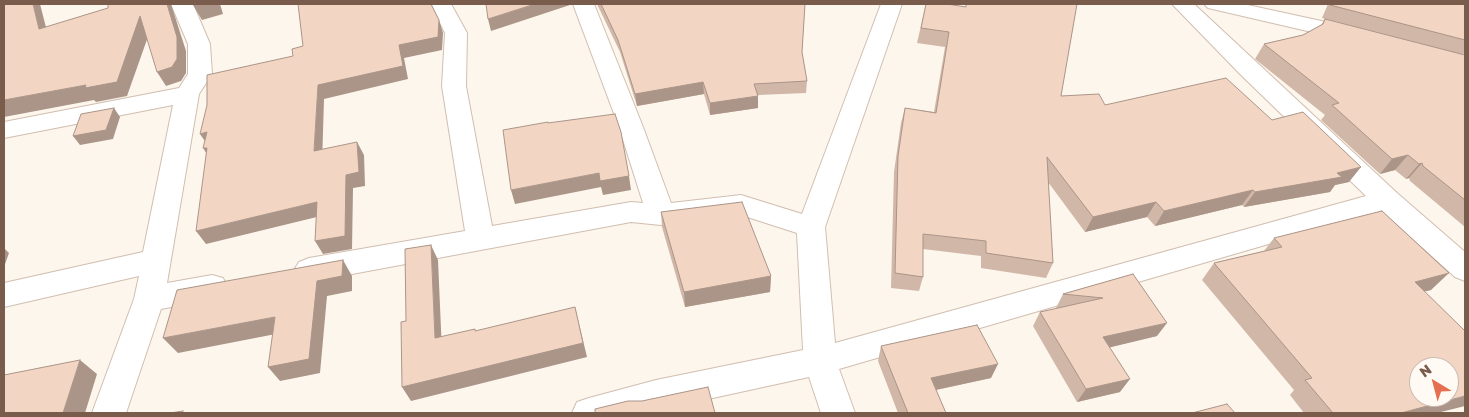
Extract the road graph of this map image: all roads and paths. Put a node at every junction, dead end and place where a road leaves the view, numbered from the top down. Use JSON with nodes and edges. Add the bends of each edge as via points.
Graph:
{"nodes":[{"id":1,"x":182,"y":4,"type":"edge"},
{"id":2,"x":441,"y":4,"type":"edge"},
{"id":3,"x":583,"y":4,"type":"edge"},
{"id":4,"x":892,"y":4,"type":"edge"},
{"id":5,"x":1182,"y":4,"type":"edge"},
{"id":6,"x":1215,"y":4,"type":"edge"},
{"id":7,"x":1379,"y":42,"type":"edge"},
{"id":8,"x":187,"y":94,"type":"junction"},
{"id":9,"x":4,"y":130,"type":"edge"},
{"id":10,"x":1387,"y":200,"type":"junction"},
{"id":11,"x":661,"y":214,"type":"junction"},
{"id":12,"x":811,"y":227,"type":"junction"},
{"id":13,"x":480,"y":239,"type":"junction"},
{"id":14,"x":157,"y":260,"type":"junction"},
{"id":15,"x":1465,"y":269,"type":"edge"},
{"id":16,"x":285,"y":274,"type":"edge"},
{"id":17,"x":237,"y":283,"type":"edge"},
{"id":18,"x":4,"y":295,"type":"edge"},
{"id":19,"x":149,"y":299,"type":"junction"},
{"id":20,"x":820,"y":361,"type":"junction"},
{"id":21,"x":109,"y":413,"type":"edge"},
{"id":22,"x":589,"y":413,"type":"edge"},
{"id":23,"x":838,"y":413,"type":"edge"}],
"edges":[{"from":1,"to":8,"type":"street","via":[[199,44],[200,74]]},
{"from":2,"to":13,"type":"street","via":[[456,33],[454,86]]},
{"from":3,"to":11,"type":"street"},
{"from":4,"to":12,"type":"street"},
{"from":5,"to":10,"type":"street"},
{"from":6,"to":7,"type":"street"},
{"from":8,"to":9,"type":"street"},
{"from":8,"to":14,"type":"street"},
{"from":10,"to":15,"type":"street"},
{"from":10,"to":20,"type":"street"},
{"from":11,"to":12,"type":"street","via":[[742,205]]},
{"from":11,"to":13,"type":"street","via":[[630,212]]},
{"from":12,"to":20,"type":"street"},
{"from":13,"to":16,"type":"street"},
{"from":14,"to":18,"type":"street"},
{"from":14,"to":19,"type":"street"},
{"from":17,"to":19,"type":"street"},
{"from":19,"to":21,"type":"street"},
{"from":20,"to":22,"type":"street","via":[[656,395]]},
{"from":20,"to":23,"type":"street"}]}
